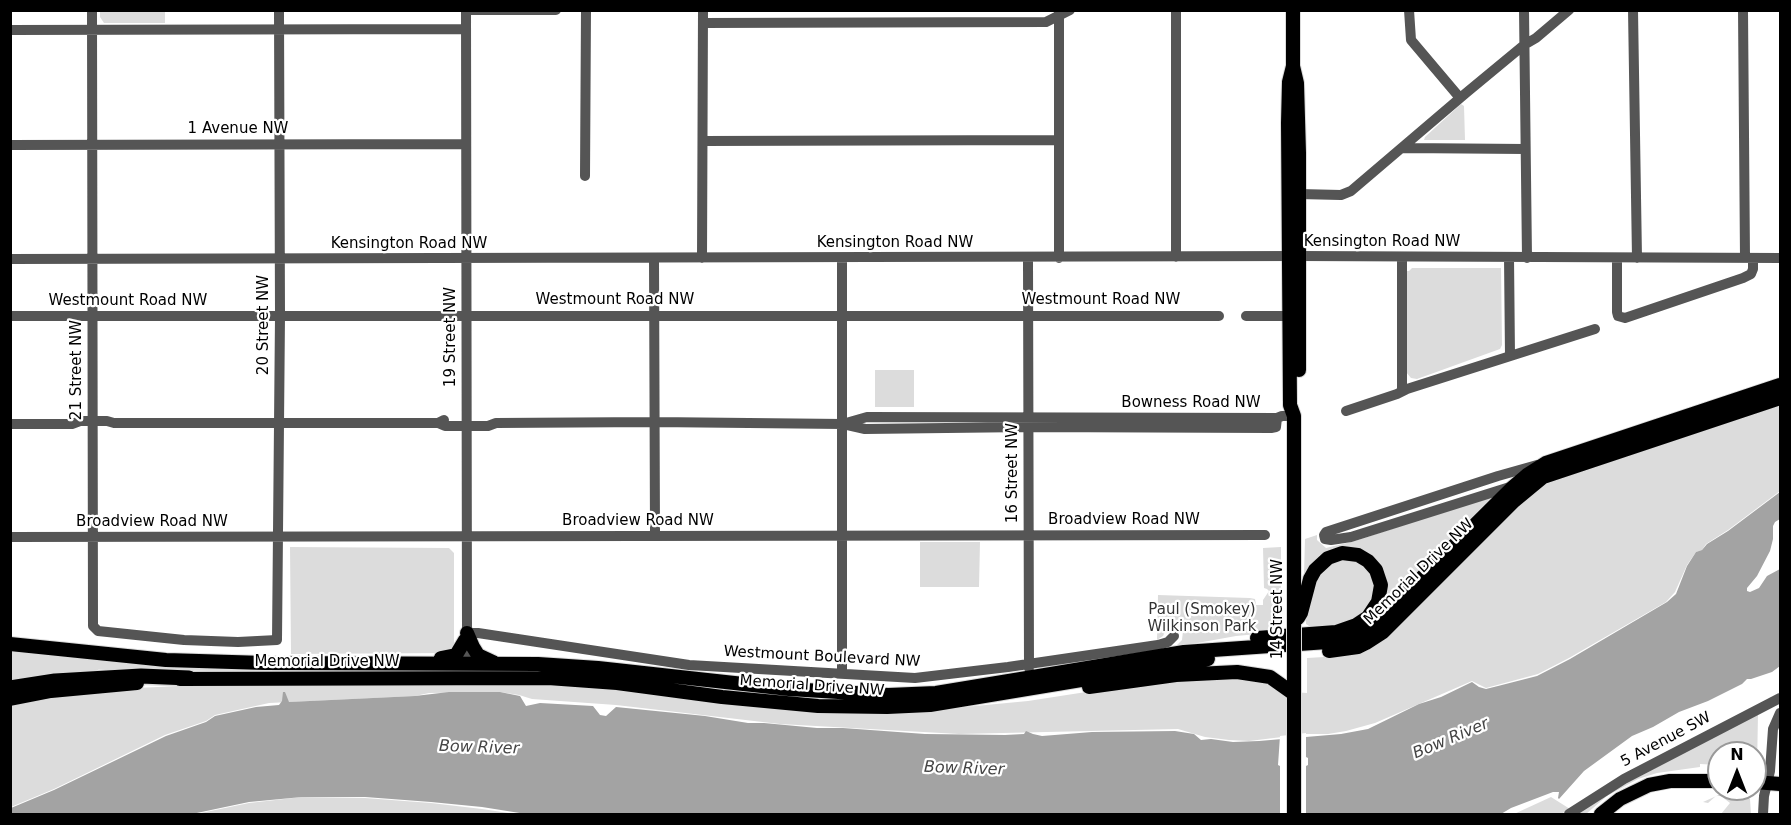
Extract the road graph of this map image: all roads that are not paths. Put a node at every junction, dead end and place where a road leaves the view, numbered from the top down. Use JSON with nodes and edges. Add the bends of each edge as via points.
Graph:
{"nodes":[{"id":1,"x":92,"y":10,"type":"edge"},
{"id":2,"x":279,"y":10,"type":"edge"},
{"id":3,"x":466,"y":10,"type":"edge"},
{"id":4,"x":556,"y":10,"type":"edge"},
{"id":5,"x":586,"y":10,"type":"edge"},
{"id":6,"x":703,"y":10,"type":"edge"},
{"id":7,"x":940,"y":10,"type":"edge"},
{"id":8,"x":1070,"y":10,"type":"edge"},
{"id":9,"x":1176,"y":10,"type":"edge"},
{"id":10,"x":1293,"y":10,"type":"edge"},
{"id":11,"x":1409,"y":10,"type":"edge"},
{"id":12,"x":1524,"y":10,"type":"edge"},
{"id":13,"x":1569,"y":10,"type":"edge"},
{"id":14,"x":1633,"y":10,"type":"edge"},
{"id":15,"x":1743,"y":10,"type":"edge"},
{"id":16,"x":1059,"y":13,"type":"edge"},
{"id":17,"x":940,"y":22,"type":"junction"},
{"id":18,"x":703,"y":23,"type":"junction"},
{"id":19,"x":466,"y":29,"type":"junction"},
{"id":20,"x":10,"y":30,"type":"edge"},
{"id":21,"x":92,"y":30,"type":"junction"},
{"id":22,"x":279,"y":30,"type":"junction"},
{"id":23,"x":1524,"y":45,"type":"junction"},
{"id":24,"x":1293,"y":66,"type":"junction"},
{"id":25,"x":1460,"y":98,"type":"junction"},
{"id":26,"x":1059,"y":140,"type":"junction"},
{"id":27,"x":703,"y":141,"type":"junction"},
{"id":28,"x":92,"y":144,"type":"junction"},
{"id":29,"x":280,"y":144,"type":"junction"},
{"id":30,"x":466,"y":144,"type":"junction"},
{"id":31,"x":10,"y":145,"type":"edge"},
{"id":32,"x":1403,"y":148,"type":"junction"},
{"id":33,"x":1525,"y":149,"type":"junction"},
{"id":34,"x":585,"y":176,"type":"dead end"},
{"id":35,"x":1299,"y":194,"type":"junction"},
{"id":36,"x":1294,"y":256,"type":"junction"},
{"id":37,"x":1176,"y":257,"type":"junction"},
{"id":38,"x":1402,"y":257,"type":"junction"},
{"id":39,"x":1509,"y":257,"type":"junction"},
{"id":40,"x":466,"y":258,"type":"junction"},
{"id":41,"x":654,"y":258,"type":"junction"},
{"id":42,"x":702,"y":258,"type":"junction"},
{"id":43,"x":842,"y":258,"type":"junction"},
{"id":44,"x":1028,"y":258,"type":"junction"},
{"id":45,"x":1059,"y":258,"type":"junction"},
{"id":46,"x":1527,"y":258,"type":"junction"},
{"id":47,"x":1617,"y":258,"type":"junction"},
{"id":48,"x":1637,"y":258,"type":"junction"},
{"id":49,"x":1749,"y":258,"type":"junction"},
{"id":50,"x":1780,"y":258,"type":"edge"},
{"id":51,"x":10,"y":259,"type":"edge"},
{"id":52,"x":92,"y":259,"type":"junction"},
{"id":53,"x":279,"y":259,"type":"junction"},
{"id":54,"x":466,"y":315,"type":"junction"},
{"id":55,"x":654,"y":315,"type":"junction"},
{"id":56,"x":842,"y":315,"type":"junction"},
{"id":57,"x":1028,"y":315,"type":"junction"},
{"id":58,"x":10,"y":316,"type":"edge"},
{"id":59,"x":92,"y":316,"type":"junction"},
{"id":60,"x":280,"y":316,"type":"junction"},
{"id":61,"x":1219,"y":316,"type":"dead end"},
{"id":62,"x":1246,"y":316,"type":"dead end"},
{"id":63,"x":1288,"y":316,"type":"junction"},
{"id":64,"x":1595,"y":329,"type":"dead end"},
{"id":65,"x":1509,"y":356,"type":"junction"},
{"id":66,"x":1780,"y":385,"type":"edge"},
{"id":67,"x":1402,"y":391,"type":"junction"},
{"id":68,"x":1780,"y":398,"type":"edge"},
{"id":69,"x":1346,"y":411,"type":"dead end"},
{"id":70,"x":1294,"y":416,"type":"junction"},
{"id":71,"x":279,"y":422,"type":"junction"},
{"id":72,"x":654,"y":422,"type":"junction"},
{"id":73,"x":466,"y":423,"type":"junction"},
{"id":74,"x":1028,"y":423,"type":"junction"},
{"id":75,"x":10,"y":424,"type":"edge"},
{"id":76,"x":92,"y":424,"type":"junction"},
{"id":77,"x":843,"y":424,"type":"junction"},
{"id":78,"x":1546,"y":463,"type":"junction"},
{"id":79,"x":1544,"y":477,"type":"junction"},
{"id":80,"x":1514,"y":486,"type":"junction"},
{"id":81,"x":655,"y":535,"type":"junction"},
{"id":82,"x":1028,"y":535,"type":"junction"},
{"id":83,"x":1265,"y":535,"type":"dead end"},
{"id":84,"x":842,"y":536,"type":"junction"},
{"id":85,"x":10,"y":537,"type":"edge"},
{"id":86,"x":278,"y":537,"type":"junction"},
{"id":87,"x":466,"y":537,"type":"junction"},
{"id":88,"x":93,"y":538,"type":"junction"},
{"id":89,"x":92,"y":622,"type":"joint"},
{"id":90,"x":1294,"y":625,"type":"junction"},
{"id":91,"x":1174,"y":636,"type":"dead end"},
{"id":92,"x":466,"y":637,"type":"junction"},
{"id":93,"x":10,"y":644,"type":"edge"},
{"id":94,"x":1184,"y":652,"type":"junction"},
{"id":95,"x":265,"y":663,"type":"junction"},
{"id":96,"x":1028,"y":663,"type":"junction"},
{"id":97,"x":467,"y":664,"type":"junction"},
{"id":98,"x":497,"y":671,"type":"junction"},
{"id":99,"x":842,"y":674,"type":"junction"},
{"id":100,"x":189,"y":678,"type":"junction"},
{"id":101,"x":1036,"y":684,"type":"junction"},
{"id":102,"x":10,"y":688,"type":"edge"},
{"id":103,"x":1294,"y":694,"type":"junction"},
{"id":104,"x":1780,"y":698,"type":"edge"},
{"id":105,"x":10,"y":699,"type":"edge"},
{"id":106,"x":1780,"y":713,"type":"edge"},
{"id":107,"x":1707,"y":781,"type":"edge"},
{"id":108,"x":1767,"y":783,"type":"edge"},
{"id":109,"x":1294,"y":808,"type":"edge"},
{"id":110,"x":1569,"y":814,"type":"edge"},
{"id":111,"x":1601,"y":814,"type":"edge"}],
"edges":[{"from":1,"to":21,"type":"street","name":"21 Street NW"},
{"from":2,"to":22,"type":"street","name":"20 Street NW"},
{"from":3,"to":4,"type":"street"},
{"from":3,"to":19,"type":"street","name":"19 Street NW"},
{"from":5,"to":34,"type":"street"},
{"from":6,"to":18,"type":"street"},
{"from":7,"to":17,"type":"street"},
{"from":8,"to":16,"type":"street"},
{"from":9,"to":37,"type":"street"},
{"from":10,"to":24,"type":"main road","name":"14 Street NW"},
{"from":11,"to":25,"type":"street","via":[[1411,40]]},
{"from":12,"to":23,"type":"street"},
{"from":13,"to":23,"type":"street"},
{"from":14,"to":48,"type":"street"},
{"from":15,"to":49,"type":"street"},
{"from":16,"to":17,"type":"street","via":[[1046,22]]},
{"from":16,"to":26,"type":"street"},
{"from":17,"to":18,"type":"street"},
{"from":18,"to":27,"type":"street"},
{"from":19,"to":22,"type":"street"},
{"from":19,"to":30,"type":"street","name":"19 Street NW"},
{"from":20,"to":21,"type":"street"},
{"from":21,"to":22,"type":"street"},
{"from":21,"to":28,"type":"street","name":"21 Street NW"},
{"from":22,"to":29,"type":"street","name":"20 Street NW"},
{"from":23,"to":25,"type":"street"},
{"from":23,"to":33,"type":"street"},
{"from":24,"to":35,"type":"main road","name":"14 Street NW","via":[[1297,82]]},
{"from":24,"to":36,"type":"main road","name":"14 Street NW","via":[[1287,123],[1289,221]]},
{"from":25,"to":32,"type":"street"},
{"from":26,"to":27,"type":"street"},
{"from":26,"to":45,"type":"street"},
{"from":27,"to":42,"type":"street"},
{"from":28,"to":29,"type":"street","name":"1 Avenue NW"},
{"from":28,"to":31,"type":"street","name":"1 Avenue NW"},
{"from":28,"to":52,"type":"street","name":"21 Street NW"},
{"from":29,"to":30,"type":"street","name":"1 Avenue NW"},
{"from":29,"to":53,"type":"street","name":"20 Street NW"},
{"from":30,"to":40,"type":"street","name":"19 Street NW"},
{"from":32,"to":33,"type":"street"},
{"from":32,"to":35,"type":"street","via":[[1347,194]]},
{"from":33,"to":46,"type":"street"},
{"from":35,"to":36,"type":"main road","name":"14 Street NW"},
{"from":36,"to":37,"type":"street","name":"Kensington Road NW"},
{"from":36,"to":38,"type":"street","name":"Kensington Road NW"},
{"from":36,"to":63,"type":"main road","name":"14 Street NW"},
{"from":36,"to":70,"type":"main road","name":"14 Street NW","via":[[1298,406]]},
{"from":37,"to":45,"type":"street","name":"Kensington Road NW"},
{"from":38,"to":39,"type":"street","name":"Kensington Road NW"},
{"from":38,"to":67,"type":"street"},
{"from":39,"to":46,"type":"street","name":"Kensington Road NW"},
{"from":39,"to":65,"type":"street"},
{"from":40,"to":41,"type":"street","name":"Kensington Road NW"},
{"from":40,"to":53,"type":"street","name":"Kensington Road NW"},
{"from":40,"to":54,"type":"street","name":"19 Street NW"},
{"from":41,"to":42,"type":"street","name":"Kensington Road NW"},
{"from":41,"to":55,"type":"street"},
{"from":42,"to":43,"type":"street","name":"Kensington Road NW"},
{"from":43,"to":44,"type":"street","name":"Kensington Road NW"},
{"from":43,"to":56,"type":"street"},
{"from":44,"to":45,"type":"street","name":"Kensington Road NW"},
{"from":44,"to":57,"type":"street","name":"16 Street NW"},
{"from":46,"to":47,"type":"street","name":"Kensington Road NW"},
{"from":47,"to":48,"type":"street","name":"Kensington Road NW"},
{"from":47,"to":49,"type":"street","via":[[1617,312],[1625,318],[1743,278],[1753,268]]},
{"from":48,"to":49,"type":"street","name":"Kensington Road NW"},
{"from":49,"to":50,"type":"street","name":"Kensington Road NW"},
{"from":51,"to":52,"type":"street","name":"Kensington Road NW"},
{"from":52,"to":53,"type":"street","name":"Kensington Road NW"},
{"from":52,"to":59,"type":"street","name":"21 Street NW"},
{"from":53,"to":60,"type":"street","name":"20 Street NW"},
{"from":54,"to":55,"type":"street","name":"Westmount Road NW"},
{"from":54,"to":60,"type":"street","name":"Westmount Road NW"},
{"from":54,"to":73,"type":"street","name":"19 Street NW"},
{"from":55,"to":56,"type":"street","name":"Westmount Road NW"},
{"from":55,"to":72,"type":"street"},
{"from":56,"to":57,"type":"street","name":"Westmount Road NW"},
{"from":56,"to":77,"type":"street"},
{"from":57,"to":61,"type":"street","name":"Westmount Road NW"},
{"from":57,"to":74,"type":"street","name":"16 Street NW"},
{"from":58,"to":59,"type":"street","name":"Westmount Road NW"},
{"from":59,"to":60,"type":"street","name":"Westmount Road NW"},
{"from":59,"to":76,"type":"street","name":"21 Street NW"},
{"from":60,"to":71,"type":"street","name":"20 Street NW"},
{"from":62,"to":63,"type":"street"},
{"from":63,"to":70,"type":"main road","name":"14 Street NW","via":[[1290,405]]},
{"from":64,"to":65,"type":"street"},
{"from":65,"to":67,"type":"street"},
{"from":66,"to":78,"type":"main road","name":"Memorial Drive NW"},
{"from":67,"to":69,"type":"street"},
{"from":68,"to":79,"type":"main road","name":"Memorial Drive NW"},
{"from":70,"to":74,"type":"street","name":"Bowness Road NW"},
{"from":70,"to":90,"type":"main road","name":"14 Street NW"},
{"from":71,"to":73,"type":"street","name":"Bowness Road NW","via":[[438,423],[445,419]]},
{"from":71,"to":76,"type":"street","name":"Bowness Road NW"},
{"from":71,"to":86,"type":"street","name":"20 Street NW"},
{"from":72,"to":73,"type":"street","name":"Bowness Road NW","via":[[496,423],[489,419]]},
{"from":72,"to":77,"type":"street","name":"Bowness Road NW"},
{"from":72,"to":81,"type":"street"},
{"from":73,"to":87,"type":"street","name":"19 Street NW"},
{"from":74,"to":77,"type":"street","name":"Bowness Road NW","via":[[867,417]]},
{"from":74,"to":82,"type":"street","name":"16 Street NW"},
{"from":75,"to":76,"type":"street","name":"Bowness Road NW"},
{"from":76,"to":88,"type":"street","name":"21 Street NW"},
{"from":77,"to":84,"type":"street"},
{"from":78,"to":80,"type":"main road","name":"Memorial Drive NW"},
{"from":78,"to":80,"type":"street","name":"Memorial Drive NW","via":[[1326,532],[1325,539],[1351,537]]},
{"from":79,"to":80,"type":"street","name":"Memorial Drive NW"},
{"from":79,"to":101,"type":"main road","name":"Memorial Drive NW","via":[[1514,501],[1383,632],[1366,643],[1322,652],[1179,662]]},
{"from":80,"to":94,"type":"main road","name":"Memorial Drive NW","via":[[1364,633],[1328,643]]},
{"from":81,"to":84,"type":"street","name":"Broadview Road NW"},
{"from":81,"to":87,"type":"street","name":"Broadview Road NW"},
{"from":82,"to":83,"type":"street","name":"Broadview Road NW"},
{"from":82,"to":84,"type":"street","name":"Broadview Road NW"},
{"from":82,"to":96,"type":"street","name":"16 Street NW"},
{"from":84,"to":99,"type":"street"},
{"from":85,"to":88,"type":"street","name":"Broadview Road NW"},
{"from":86,"to":87,"type":"street","name":"Broadview Road NW"},
{"from":86,"to":88,"type":"street","name":"Broadview Road NW"},
{"from":86,"to":89,"type":"street","name":"20 Street NW","via":[[277,640],[184,640],[98,631]]},
{"from":87,"to":92,"type":"street","name":"19 Street NW"},
{"from":88,"to":89,"type":"street","name":"21 Street NW"},
{"from":90,"to":94,"type":"main road","via":[[1310,579],[1328,558],[1342,553],[1358,555],[1376,570],[1381,585],[1377,602],[1368,617],[1350,628],[1229,641]]},
{"from":90,"to":103,"type":"main road","name":"14 Street NW","bridge":true},
{"from":91,"to":96,"type":"street","name":"Westmount Boulevard NW","via":[[1158,645]]},
{"from":92,"to":95,"type":"main road","via":[[456,655],[445,658],[318,658]]},
{"from":92,"to":97,"type":"street","name":"19 Street NW"},
{"from":92,"to":98,"type":"main road"},
{"from":92,"to":99,"type":"street","name":"Westmount Boulevard NW","via":[[478,633],[689,666]]},
{"from":93,"to":95,"type":"main road","name":"Memorial Drive NW","via":[[166,660]]},
{"from":94,"to":101,"type":"main road","name":"Memorial Drive NW"},
{"from":95,"to":97,"type":"main road","name":"Memorial Drive NW"},
{"from":96,"to":99,"type":"street","name":"Westmount Boulevard NW","via":[[915,678]]},
{"from":96,"to":101,"type":"street","name":"16 Street NW"},
{"from":97,"to":98,"type":"main road","name":"Memorial Drive NW"},
{"from":98,"to":100,"type":"main road","name":"Memorial Drive NW"},
{"from":98,"to":101,"type":"main road","name":"Memorial Drive NW","via":[[538,664],[888,695]]},
{"from":100,"to":102,"type":"highway","via":[[141,676]]},
{"from":100,"to":105,"type":"main road","name":"Memorial Drive NW","via":[[51,691]]},
{"from":101,"to":103,"type":"main road","via":[[1055,690],[1176,675],[1237,672],[1270,677]]},
{"from":103,"to":109,"type":"main road","name":"14 Street NW"},
{"from":104,"to":110,"type":"street","name":"5 Avenue SW","via":[[1624,780]]},
{"from":106,"to":108,"type":"street","via":[[1773,729]]},
{"from":107,"to":111,"type":"main road","via":[[1649,785]]}]}
